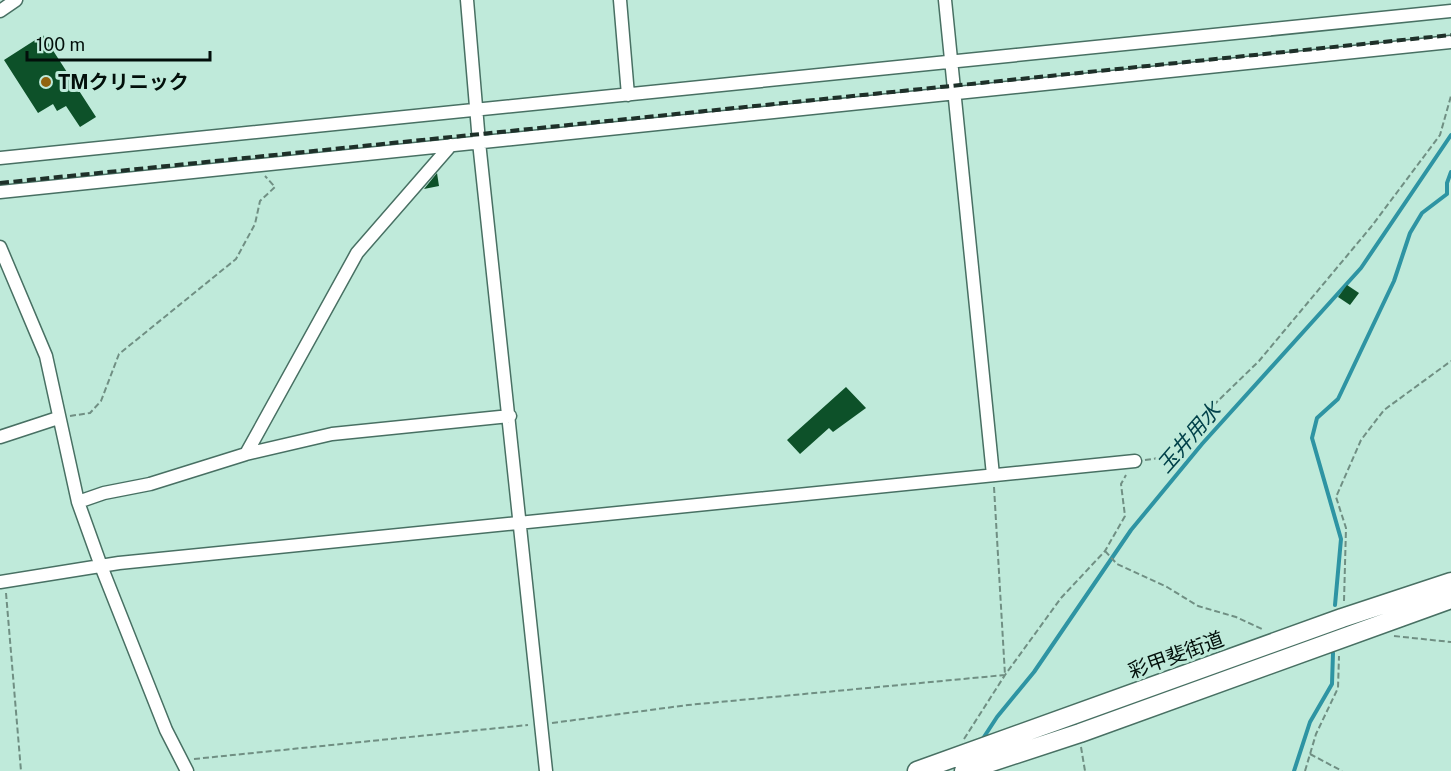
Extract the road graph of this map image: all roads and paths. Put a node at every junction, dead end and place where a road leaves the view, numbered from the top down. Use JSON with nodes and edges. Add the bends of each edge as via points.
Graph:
{"nodes":[{"id":1,"x":16,"y":0,"type":"edge"},
{"id":2,"x":467,"y":0,"type":"edge"},
{"id":3,"x":620,"y":0,"type":"edge"},
{"id":4,"x":945,"y":0,"type":"edge"},
{"id":5,"x":0,"y":11,"type":"edge"},
{"id":6,"x":1451,"y":11,"type":"edge"},
{"id":7,"x":1451,"y":42,"type":"edge"},
{"id":8,"x":951,"y":62,"type":"junction"},
{"id":9,"x":628,"y":95,"type":"junction"},
{"id":10,"x":954,"y":96,"type":"junction"},
{"id":11,"x":1451,"y":96,"type":"edge"},
{"id":12,"x":478,"y":111,"type":"junction"},
{"id":13,"x":479,"y":142,"type":"junction"},
{"id":14,"x":451,"y":145,"type":"junction"},
{"id":15,"x":0,"y":158,"type":"edge"},
{"id":16,"x":256,"y":167,"type":"junction"},
{"id":17,"x":0,"y":192,"type":"edge"},
{"id":18,"x":0,"y":247,"type":"edge"},
{"id":19,"x":1451,"y":361,"type":"edge"},
{"id":20,"x":510,"y":416,"type":"junction"},
{"id":21,"x":58,"y":418,"type":"junction"},
{"id":22,"x":0,"y":437,"type":"edge"},
{"id":23,"x":246,"y":454,"type":"junction"},
{"id":24,"x":1135,"y":461,"type":"junction"},
{"id":25,"x":993,"y":475,"type":"junction"},
{"id":26,"x":78,"y":502,"type":"junction"},
{"id":27,"x":520,"y":523,"type":"junction"},
{"id":28,"x":1105,"y":551,"type":"junction"},
{"id":29,"x":101,"y":566,"type":"junction"},
{"id":30,"x":3,"y":582,"type":"edge"},
{"id":31,"x":1451,"y":582,"type":"edge"},
{"id":32,"x":1451,"y":599,"type":"edge"},
{"id":33,"x":1342,"y":618,"type":"junction"},
{"id":34,"x":1391,"y":632,"type":"dead end"},
{"id":35,"x":1338,"y":638,"type":"junction"},
{"id":36,"x":1283,"y":640,"type":"junction"},
{"id":37,"x":1451,"y":642,"type":"edge"},
{"id":38,"x":1005,"y":675,"type":"junction"},
{"id":39,"x":540,"y":724,"type":"junction"},
{"id":40,"x":1080,"y":733,"type":"junction"},
{"id":41,"x":1310,"y":754,"type":"junction"},
{"id":42,"x":962,"y":764,"type":"edge"},
{"id":43,"x":184,"y":766,"type":"edge"},
{"id":44,"x":21,"y":771,"type":"edge"},
{"id":45,"x":546,"y":771,"type":"edge"},
{"id":46,"x":917,"y":771,"type":"edge"},
{"id":47,"x":1085,"y":771,"type":"edge"},
{"id":48,"x":1305,"y":771,"type":"edge"},
{"id":49,"x":1342,"y":771,"type":"edge"}],
"edges":[{"from":1,"to":5,"type":"street"},
{"from":2,"to":12,"type":"street"},
{"from":3,"to":9,"type":"street"},
{"from":4,"to":8,"type":"street"},
{"from":6,"to":8,"type":"street"},
{"from":7,"to":10,"type":"street"},
{"from":8,"to":9,"type":"street"},
{"from":8,"to":10,"type":"street"},
{"from":9,"to":12,"type":"street"},
{"from":10,"to":13,"type":"street"},
{"from":10,"to":25,"type":"street"},
{"from":11,"to":24,"type":"path","via":[[1440,135],[1358,244],[1266,353],[1159,458]]},
{"from":12,"to":13,"type":"street"},
{"from":12,"to":15,"type":"street"},
{"from":13,"to":14,"type":"street"},
{"from":13,"to":20,"type":"street"},
{"from":14,"to":16,"type":"street"},
{"from":14,"to":23,"type":"street","via":[[357,253]]},
{"from":16,"to":17,"type":"street"},
{"from":16,"to":21,"type":"path","via":[[275,187],[260,201],[255,224],[236,259],[119,354],[101,401],[90,413]]},
{"from":18,"to":21,"type":"street","via":[[46,356]]},
{"from":19,"to":33,"type":"path","via":[[1384,410],[1361,440],[1336,497],[1346,528]]},
{"from":20,"to":23,"type":"street","via":[[332,434]]},
{"from":20,"to":27,"type":"street"},
{"from":21,"to":22,"type":"street"},
{"from":21,"to":26,"type":"street"},
{"from":23,"to":26,"type":"street"},
{"from":24,"to":25,"type":"street"},
{"from":24,"to":28,"type":"path","via":[[1121,484],[1125,516]]},
{"from":25,"to":27,"type":"street"},
{"from":25,"to":38,"type":"path"},
{"from":26,"to":29,"type":"street"},
{"from":27,"to":29,"type":"street"},
{"from":27,"to":39,"type":"street"},
{"from":28,"to":36,"type":"path","via":[[1117,564],[1198,606],[1236,617]]},
{"from":28,"to":38,"type":"path","via":[[1061,598]]},
{"from":29,"to":30,"type":"street"},
{"from":29,"to":43,"type":"street"},
{"from":30,"to":44,"type":"path"},
{"from":31,"to":33,"type":"highway","name":"彩甲斐街道"},
{"from":32,"to":35,"type":"highway","name":"彩甲斐街道"},
{"from":33,"to":36,"type":"highway","name":"彩甲斐街道"},
{"from":34,"to":37,"type":"path","via":[[1395,637]]},
{"from":35,"to":40,"type":"highway","name":"彩甲斐街道"},
{"from":35,"to":41,"type":"path","via":[[1338,688]]},
{"from":36,"to":42,"type":"highway","name":"彩甲斐街道","via":[[983,749]]},
{"from":38,"to":39,"type":"path","via":[[688,705]]},
{"from":38,"to":42,"type":"path"},
{"from":39,"to":43,"type":"path"},
{"from":39,"to":45,"type":"street"},
{"from":40,"to":42,"type":"highway","name":"彩甲斐街道"},
{"from":40,"to":47,"type":"path"},
{"from":41,"to":48,"type":"path"},
{"from":41,"to":49,"type":"path"},
{"from":42,"to":46,"type":"highway","name":"彩甲斐街道"}]}
